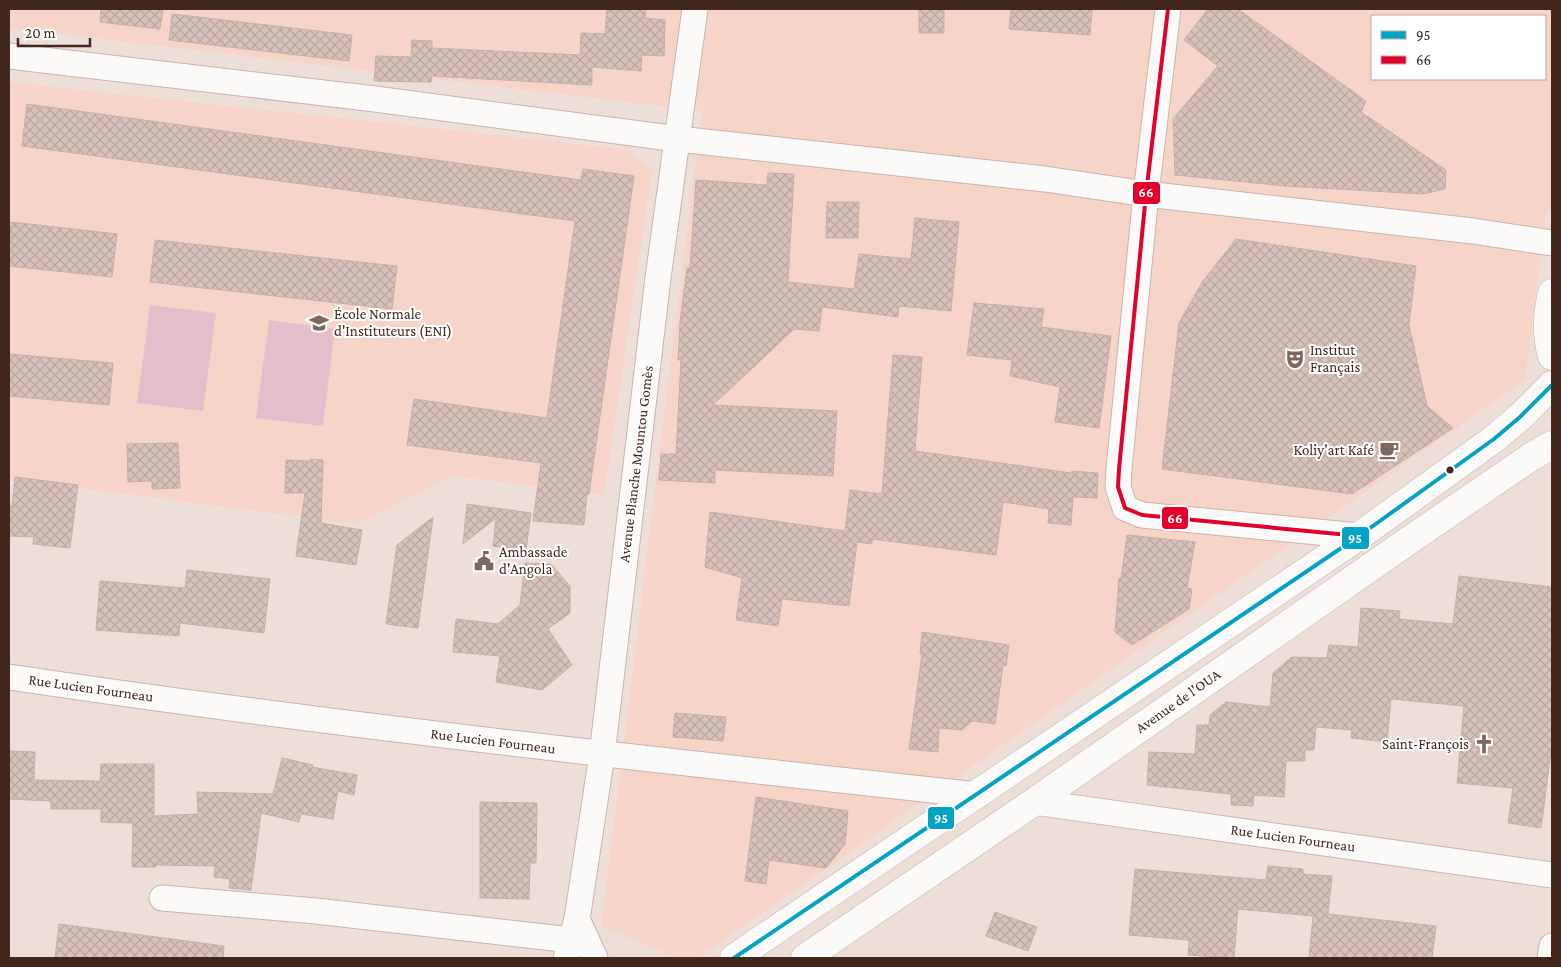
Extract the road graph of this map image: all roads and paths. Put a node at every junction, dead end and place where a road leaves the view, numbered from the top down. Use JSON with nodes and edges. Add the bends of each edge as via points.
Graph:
{"nodes":[{"id":1,"x":695,"y":9,"type":"edge"},
{"id":2,"x":1168,"y":9,"type":"edge"},
{"id":3,"x":9,"y":56,"type":"edge"},
{"id":4,"x":678,"y":139,"type":"junction"},
{"id":5,"x":1146,"y":194,"type":"junction"},
{"id":6,"x":1552,"y":243,"type":"edge"},
{"id":7,"x":1552,"y":293,"type":"edge"},
{"id":8,"x":1552,"y":356,"type":"edge"},
{"id":9,"x":1552,"y":385,"type":"edge"},
{"id":10,"x":1552,"y":445,"type":"edge"},
{"id":11,"x":1360,"y":536,"type":"junction"},
{"id":12,"x":9,"y":677,"type":"edge"},
{"id":13,"x":602,"y":755,"type":"junction"},
{"id":14,"x":978,"y":795,"type":"junction"},
{"id":15,"x":1034,"y":802,"type":"junction"},
{"id":16,"x":1552,"y":875,"type":"edge"},
{"id":17,"x":162,"y":898,"type":"dead end"},
{"id":18,"x":571,"y":939,"type":"edge"},
{"id":19,"x":1552,"y":946,"type":"edge"},
{"id":20,"x":595,"y":958,"type":"edge"},
{"id":21,"x":734,"y":958,"type":"edge"},
{"id":22,"x":805,"y":958,"type":"edge"},
{"id":23,"x":1550,"y":958,"type":"edge"}],
"edges":[{"from":1,"to":4,"type":"street","name":"Avenue Blanche Mountou Gomès"},
{"from":2,"to":5,"type":"street"},
{"from":3,"to":4,"type":"street"},
{"from":4,"to":5,"type":"street"},
{"from":4,"to":13,"type":"street","name":"Avenue Blanche Mountou Gomès","via":[[657,288]]},
{"from":5,"to":6,"type":"street"},
{"from":5,"to":11,"type":"street","via":[[1119,469],[1118,487],[1125,508],[1150,516]]},
{"from":7,"to":8,"type":"main road","via":[[1548,310]]},
{"from":9,"to":11,"type":"main road","via":[[1494,438]]},
{"from":10,"to":15,"type":"main road","name":"Avenue de l'OUA","via":[[1410,539]]},
{"from":11,"to":14,"type":"main road"},
{"from":12,"to":13,"type":"street","name":"Rue Lucien Fourneau"},
{"from":13,"to":14,"type":"street","name":"Rue Lucien Fourneau"},
{"from":13,"to":18,"type":"street","name":"Avenue Blanche Mountou Gomès"},
{"from":14,"to":21,"type":"main road"},
{"from":15,"to":16,"type":"street","name":"Rue Lucien Fourneau"},
{"from":15,"to":22,"type":"main road","name":"Avenue de l'OUA"},
{"from":17,"to":18,"type":"street"},
{"from":18,"to":20,"type":"street"},
{"from":19,"to":23,"type":"street"}]}
